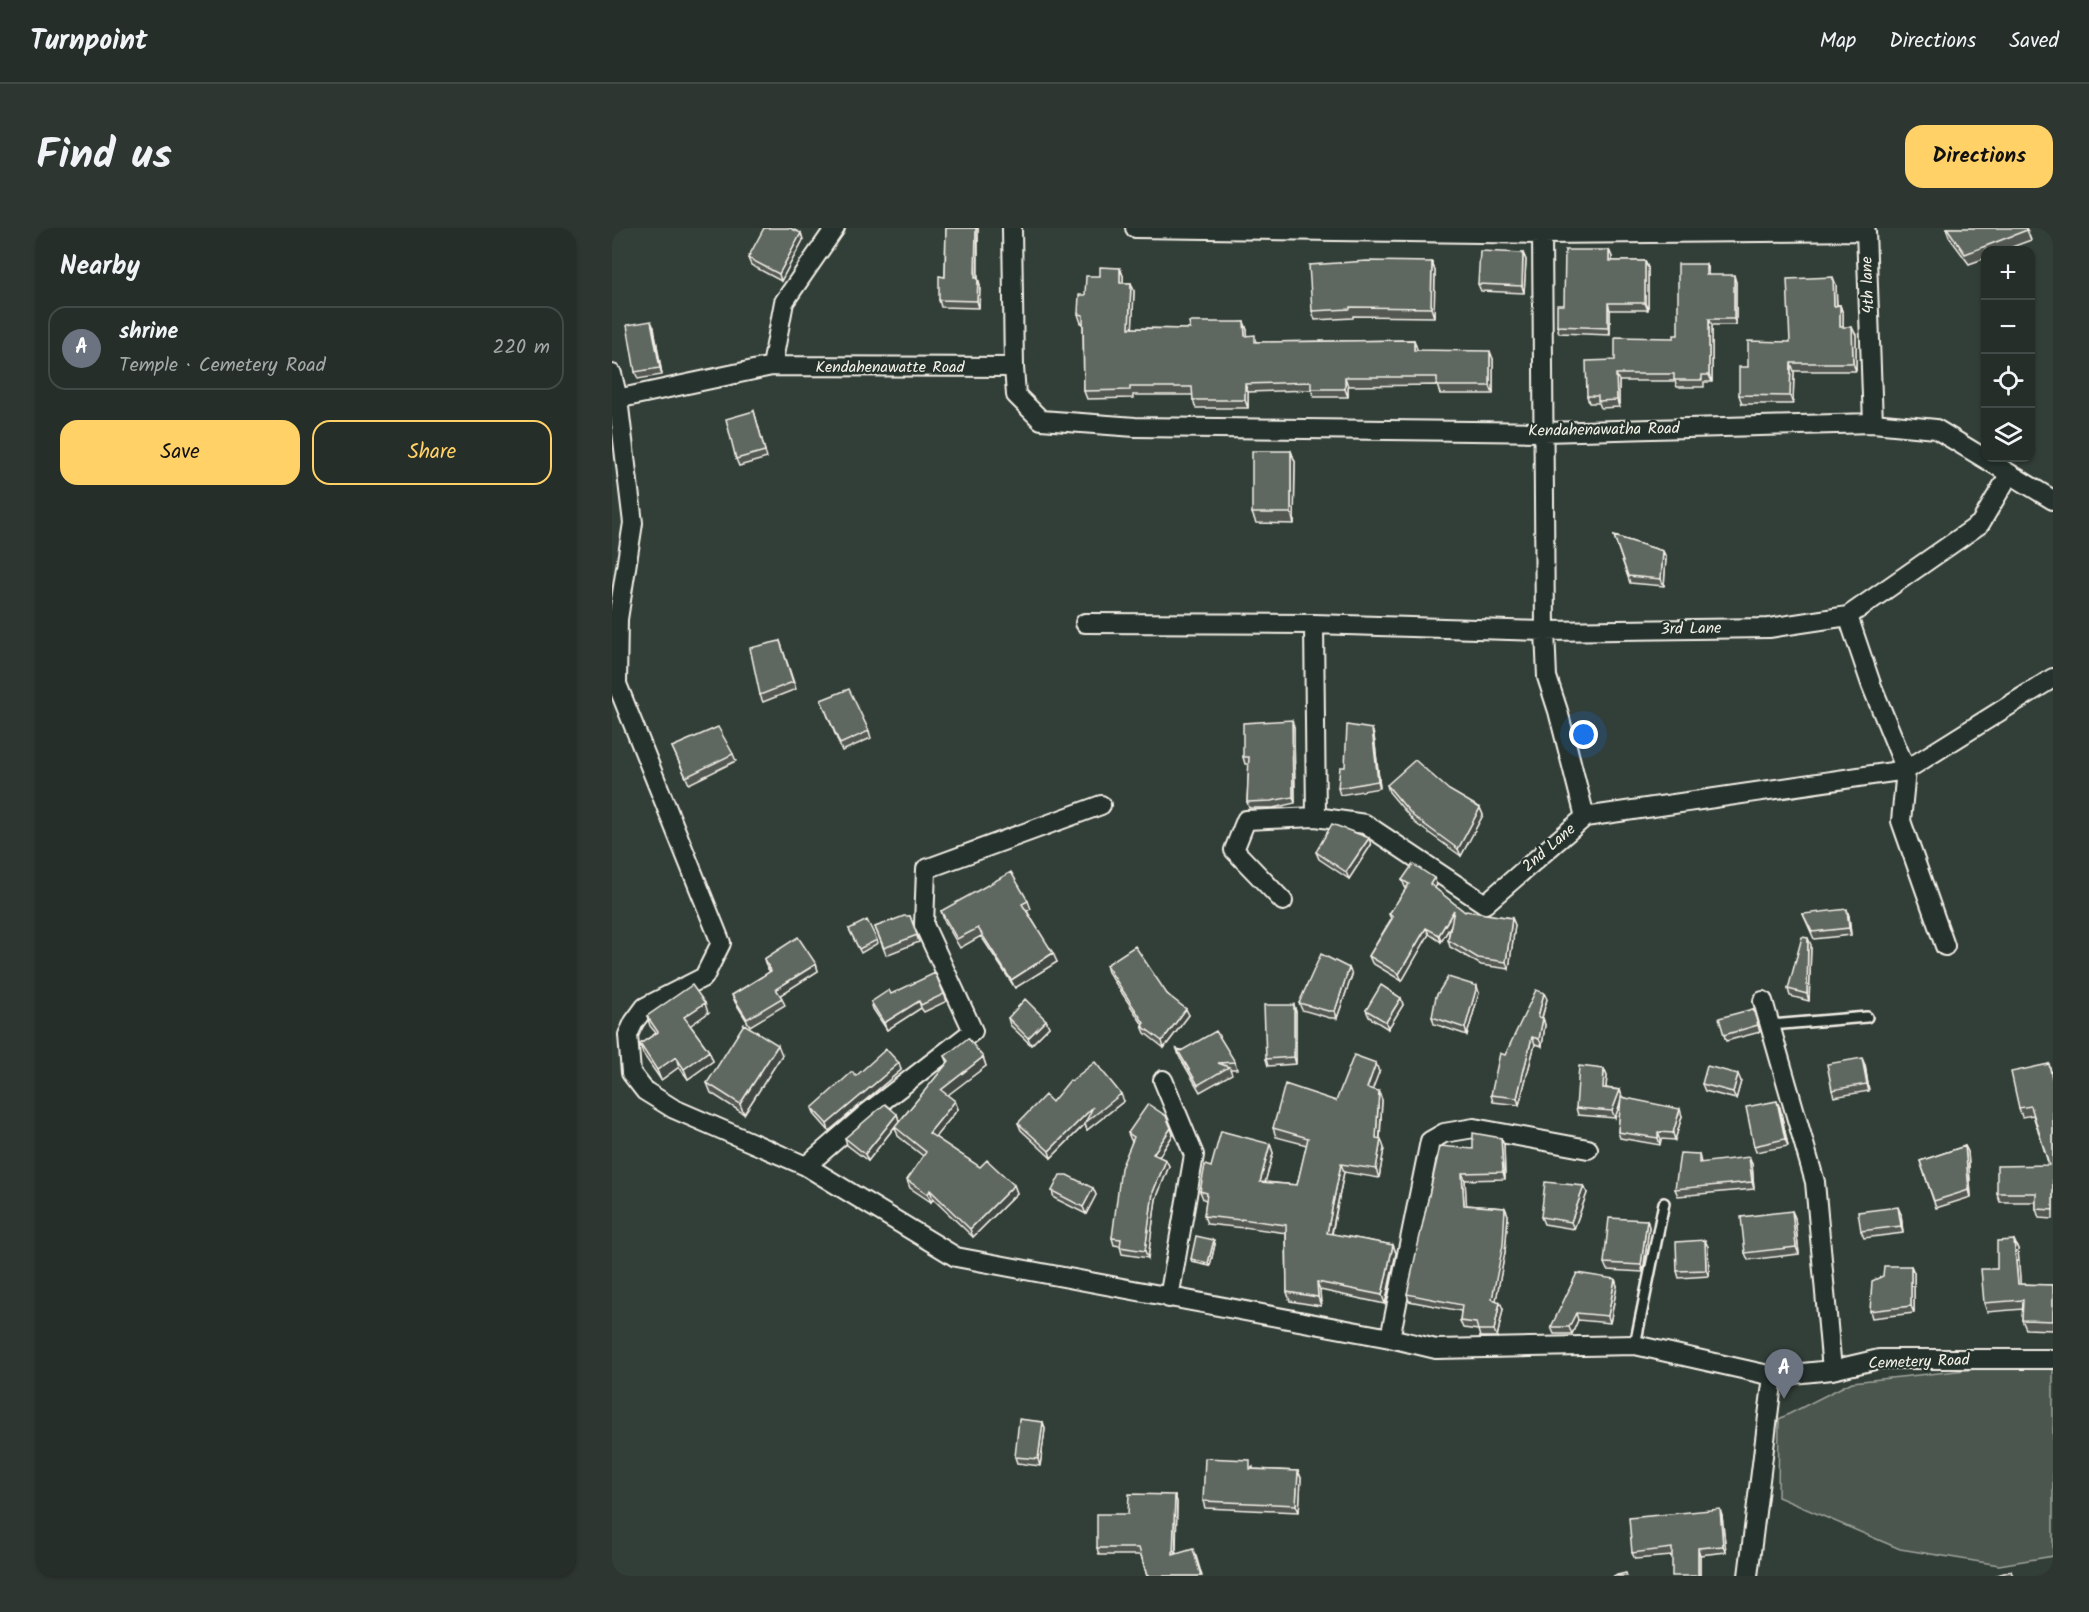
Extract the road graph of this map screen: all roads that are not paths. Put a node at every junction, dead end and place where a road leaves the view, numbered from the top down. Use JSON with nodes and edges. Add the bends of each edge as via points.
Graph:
{"nodes":[{"id":1,"x":835,"y":228,"type":"edge"},
{"id":2,"x":1012,"y":228,"type":"edge"},
{"id":3,"x":1135,"y":228,"type":"edge"},
{"id":4,"x":1542,"y":234,"type":"junction"},
{"id":5,"x":772,"y":366,"type":"junction"},
{"id":6,"x":1014,"y":367,"type":"junction"},
{"id":7,"x":612,"y":374,"type":"edge"},
{"id":8,"x":615,"y":400,"type":"edge"},
{"id":9,"x":1873,"y":423,"type":"junction"},
{"id":10,"x":1544,"y":432,"type":"junction"},
{"id":11,"x":2009,"y":475,"type":"junction"},
{"id":12,"x":2053,"y":500,"type":"edge"},
{"id":13,"x":1848,"y":616,"type":"junction"},
{"id":14,"x":1085,"y":623,"type":"dead end"},
{"id":15,"x":1314,"y":624,"type":"junction"},
{"id":16,"x":1545,"y":630,"type":"junction"},
{"id":17,"x":2053,"y":678,"type":"edge"},
{"id":18,"x":1906,"y":770,"type":"junction"},
{"id":19,"x":1101,"y":805,"type":"dead end"},
{"id":20,"x":1316,"y":817,"type":"junction"},
{"id":21,"x":1585,"y":817,"type":"junction"},
{"id":22,"x":1283,"y":901,"type":"dead end"},
{"id":23,"x":1945,"y":946,"type":"dead end"},
{"id":24,"x":1763,"y":1001,"type":"dead end"},
{"id":25,"x":1867,"y":1017,"type":"dead end"},
{"id":26,"x":1770,"y":1025,"type":"junction"},
{"id":27,"x":1163,"y":1080,"type":"dead end"},
{"id":28,"x":1588,"y":1149,"type":"dead end"},
{"id":29,"x":806,"y":1166,"type":"junction"},
{"id":30,"x":1664,"y":1203,"type":"dead end"},
{"id":31,"x":1169,"y":1298,"type":"junction"},
{"id":32,"x":1389,"y":1338,"type":"junction"},
{"id":33,"x":1635,"y":1346,"type":"junction"},
{"id":34,"x":2053,"y":1359,"type":"edge"},
{"id":35,"x":1832,"y":1370,"type":"junction"},
{"id":36,"x":1773,"y":1376,"type":"junction"},
{"id":37,"x":1748,"y":1576,"type":"edge"}],
"edges":[{"from":1,"to":5,"type":"street","via":[[783,302]]},
{"from":2,"to":6,"type":"street"},
{"from":3,"to":4,"type":"street","name":"4th lane"},
{"from":4,"to":9,"type":"street","name":"4th lane","via":[[1866,231]]},
{"from":4,"to":10,"type":"street"},
{"from":5,"to":6,"type":"street","name":"Kendahenawatte Road"},
{"from":5,"to":8,"type":"street","name":"Kendahenawatte Road"},
{"from":6,"to":10,"type":"street","name":"Kendahenawatha Road","via":[[1016,395],[1041,420],[1135,427]]},
{"from":7,"to":8,"type":"street","name":"Cemetery Road"},
{"from":8,"to":29,"type":"street","name":"Cemetery Road","via":[[633,523],[618,619],[617,684],[721,943],[704,977],[645,1007],[634,1022],[628,1035],[630,1072],[645,1091],[674,1109]]},
{"from":9,"to":10,"type":"street","name":"Kendahenawatha Road"},
{"from":9,"to":11,"type":"street","name":"Kendahenawatha Road","via":[[1936,429]]},
{"from":10,"to":16,"type":"street"},
{"from":11,"to":12,"type":"street","name":"Kendahenawatha Road"},
{"from":11,"to":13,"type":"street","name":"3rd Lane","via":[[1980,524]]},
{"from":13,"to":16,"type":"street","name":"3rd Lane","via":[[1769,628]]},
{"from":13,"to":18,"type":"street"},
{"from":14,"to":15,"type":"street","name":"3rd Lane"},
{"from":15,"to":16,"type":"street","name":"3rd Lane"},
{"from":15,"to":20,"type":"street"},
{"from":16,"to":21,"type":"street","via":[[1547,677]]},
{"from":17,"to":18,"type":"street","name":"2nd Lane"},
{"from":18,"to":21,"type":"street","name":"2nd Lane"},
{"from":18,"to":23,"type":"street","via":[[1901,821]]},
{"from":19,"to":29,"type":"street","via":[[926,869],[924,925],[973,1030]]},
{"from":20,"to":21,"type":"street","name":"2nd Lane","via":[[1365,824],[1485,904]]},
{"from":20,"to":22,"type":"street","via":[[1246,820],[1234,850]]},
{"from":24,"to":26,"type":"street"},
{"from":25,"to":26,"type":"lane"},
{"from":26,"to":35,"type":"street","via":[[1815,1182]]},
{"from":27,"to":31,"type":"street","via":[[1194,1155]]},
{"from":28,"to":32,"type":"street","via":[[1474,1128],[1444,1133],[1431,1141]]},
{"from":29,"to":31,"type":"street","name":"Cemetery Road","via":[[956,1257]]},
{"from":30,"to":33,"type":"lane"},
{"from":31,"to":32,"type":"street","name":"Cemetery Road"},
{"from":32,"to":33,"type":"street","name":"Cemetery Road","via":[[1436,1349]]},
{"from":33,"to":36,"type":"street","name":"Cemetery Road"},
{"from":34,"to":35,"type":"street","name":"Cemetery Road","via":[[1879,1359]]},
{"from":35,"to":36,"type":"street","name":"Cemetery Road"},
{"from":36,"to":37,"type":"street"}]}
